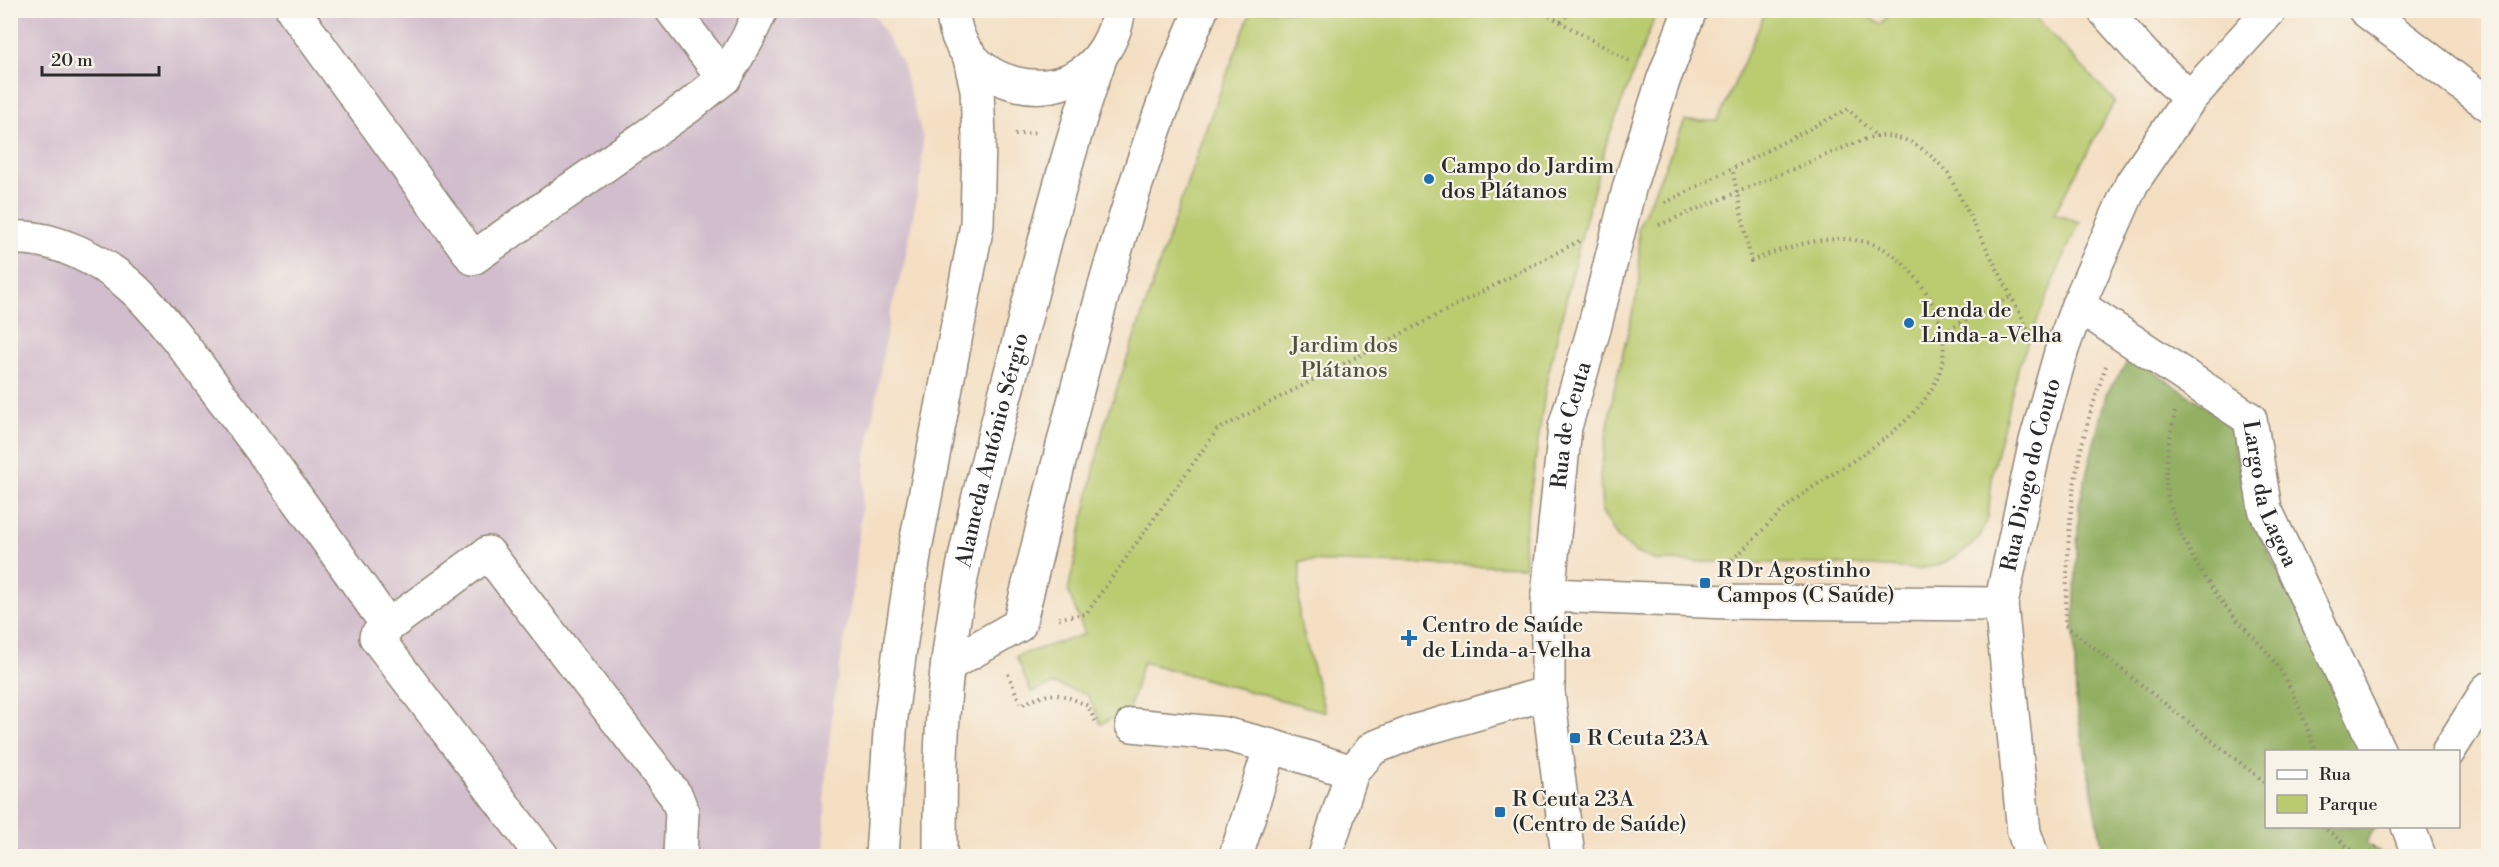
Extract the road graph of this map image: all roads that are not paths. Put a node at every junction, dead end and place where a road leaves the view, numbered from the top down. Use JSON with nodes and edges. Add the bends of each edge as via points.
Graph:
{"nodes":[{"id":1,"x":293,"y":10,"type":"edge"},
{"id":2,"x":672,"y":10,"type":"edge"},
{"id":3,"x":761,"y":10,"type":"edge"},
{"id":4,"x":935,"y":10,"type":"edge"},
{"id":5,"x":1201,"y":10,"type":"edge"},
{"id":6,"x":1690,"y":10,"type":"edge"},
{"id":7,"x":2104,"y":10,"type":"edge"},
{"id":8,"x":2270,"y":10,"type":"edge"},
{"id":9,"x":2365,"y":10,"type":"edge"},
{"id":10,"x":1119,"y":12,"type":"edge"},
{"id":11,"x":961,"y":34,"type":"edge"},
{"id":12,"x":1101,"y":55,"type":"junction"},
{"id":13,"x":724,"y":78,"type":"junction"},
{"id":14,"x":2190,"y":98,"type":"junction"},
{"id":15,"x":2488,"y":104,"type":"edge"},
{"id":16,"x":10,"y":238,"type":"edge"},
{"id":17,"x":2078,"y":305,"type":"junction"},
{"id":18,"x":1548,"y":595,"type":"junction"},
{"id":19,"x":2001,"y":604,"type":"junction"},
{"id":20,"x":388,"y":626,"type":"junction"},
{"id":21,"x":948,"y":665,"type":"junction"},
{"id":22,"x":2488,"y":688,"type":"edge"},
{"id":23,"x":1548,"y":693,"type":"junction"},
{"id":24,"x":1132,"y":725,"type":"dead end"},
{"id":25,"x":1271,"y":746,"type":"junction"},
{"id":26,"x":2378,"y":750,"type":"edge"},
{"id":27,"x":2449,"y":750,"type":"edge"},
{"id":28,"x":1352,"y":772,"type":"junction"},
{"id":29,"x":2409,"y":828,"type":"edge"},
{"id":30,"x":542,"y":856,"type":"edge"},
{"id":31,"x":680,"y":856,"type":"edge"},
{"id":32,"x":882,"y":856,"type":"edge"},
{"id":33,"x":940,"y":856,"type":"edge"},
{"id":34,"x":1236,"y":856,"type":"edge"},
{"id":35,"x":1325,"y":856,"type":"edge"},
{"id":36,"x":1568,"y":856,"type":"edge"},
{"id":37,"x":2032,"y":856,"type":"edge"},
{"id":38,"x":2419,"y":856,"type":"edge"}],
"edges":[{"from":1,"to":13,"type":"street","via":[[473,258]]},
{"from":2,"to":13,"type":"street"},
{"from":3,"to":13,"type":"street"},
{"from":4,"to":11,"type":"street"},
{"from":5,"to":21,"type":"street","via":[[1142,164],[1090,336],[1019,625]]},
{"from":6,"to":18,"type":"street","name":"Rua de Ceuta","via":[[1630,185],[1565,427]]},
{"from":7,"to":14,"type":"street"},
{"from":8,"to":14,"type":"street","name":"Rua Diogo do Couto"},
{"from":9,"to":15,"type":"street"},
{"from":10,"to":12,"type":"street","via":[[1112,37]]},
{"from":11,"to":12,"type":"street","via":[[988,72],[1010,83],[1035,88],[1060,84],[1083,73]]},
{"from":11,"to":32,"type":"street","via":[[977,89],[977,225],[899,651]]},
{"from":12,"to":21,"type":"street","name":"Alameda António Sérgio","via":[[1073,141],[981,488]]},
{"from":14,"to":17,"type":"street","name":"Rua Diogo do Couto","via":[[2132,183]]},
{"from":16,"to":20,"type":"street","via":[[52,243],[86,257],[137,292],[275,466]]},
{"from":17,"to":19,"type":"street","name":"Rua Diogo do Couto","via":[[2036,441]]},
{"from":17,"to":26,"type":"street","name":"Largo da Lagoa","via":[[2250,419],[2265,509]]},
{"from":18,"to":19,"type":"street","via":[[1729,602]]},
{"from":18,"to":23,"type":"street","name":"Rua de Ceuta"},
{"from":19,"to":37,"type":"street","name":"Rua Diogo do Couto","via":[[2024,832]]},
{"from":20,"to":30,"type":"street","via":[[376,638]]},
{"from":20,"to":31,"type":"street","via":[[488,553],[676,796],[682,811]]},
{"from":21,"to":33,"type":"street","name":"Alameda António Sérgio","via":[[940,772]]},
{"from":22,"to":27,"type":"street"},
{"from":23,"to":28,"type":"street","via":[[1391,740],[1373,748]]},
{"from":23,"to":36,"type":"street","name":"Rua de Ceuta"},
{"from":24,"to":25,"type":"street","via":[[1224,734]]},
{"from":25,"to":28,"type":"street"},
{"from":25,"to":34,"type":"street"},
{"from":28,"to":35,"type":"street"},
{"from":29,"to":38,"type":"street"}]}
